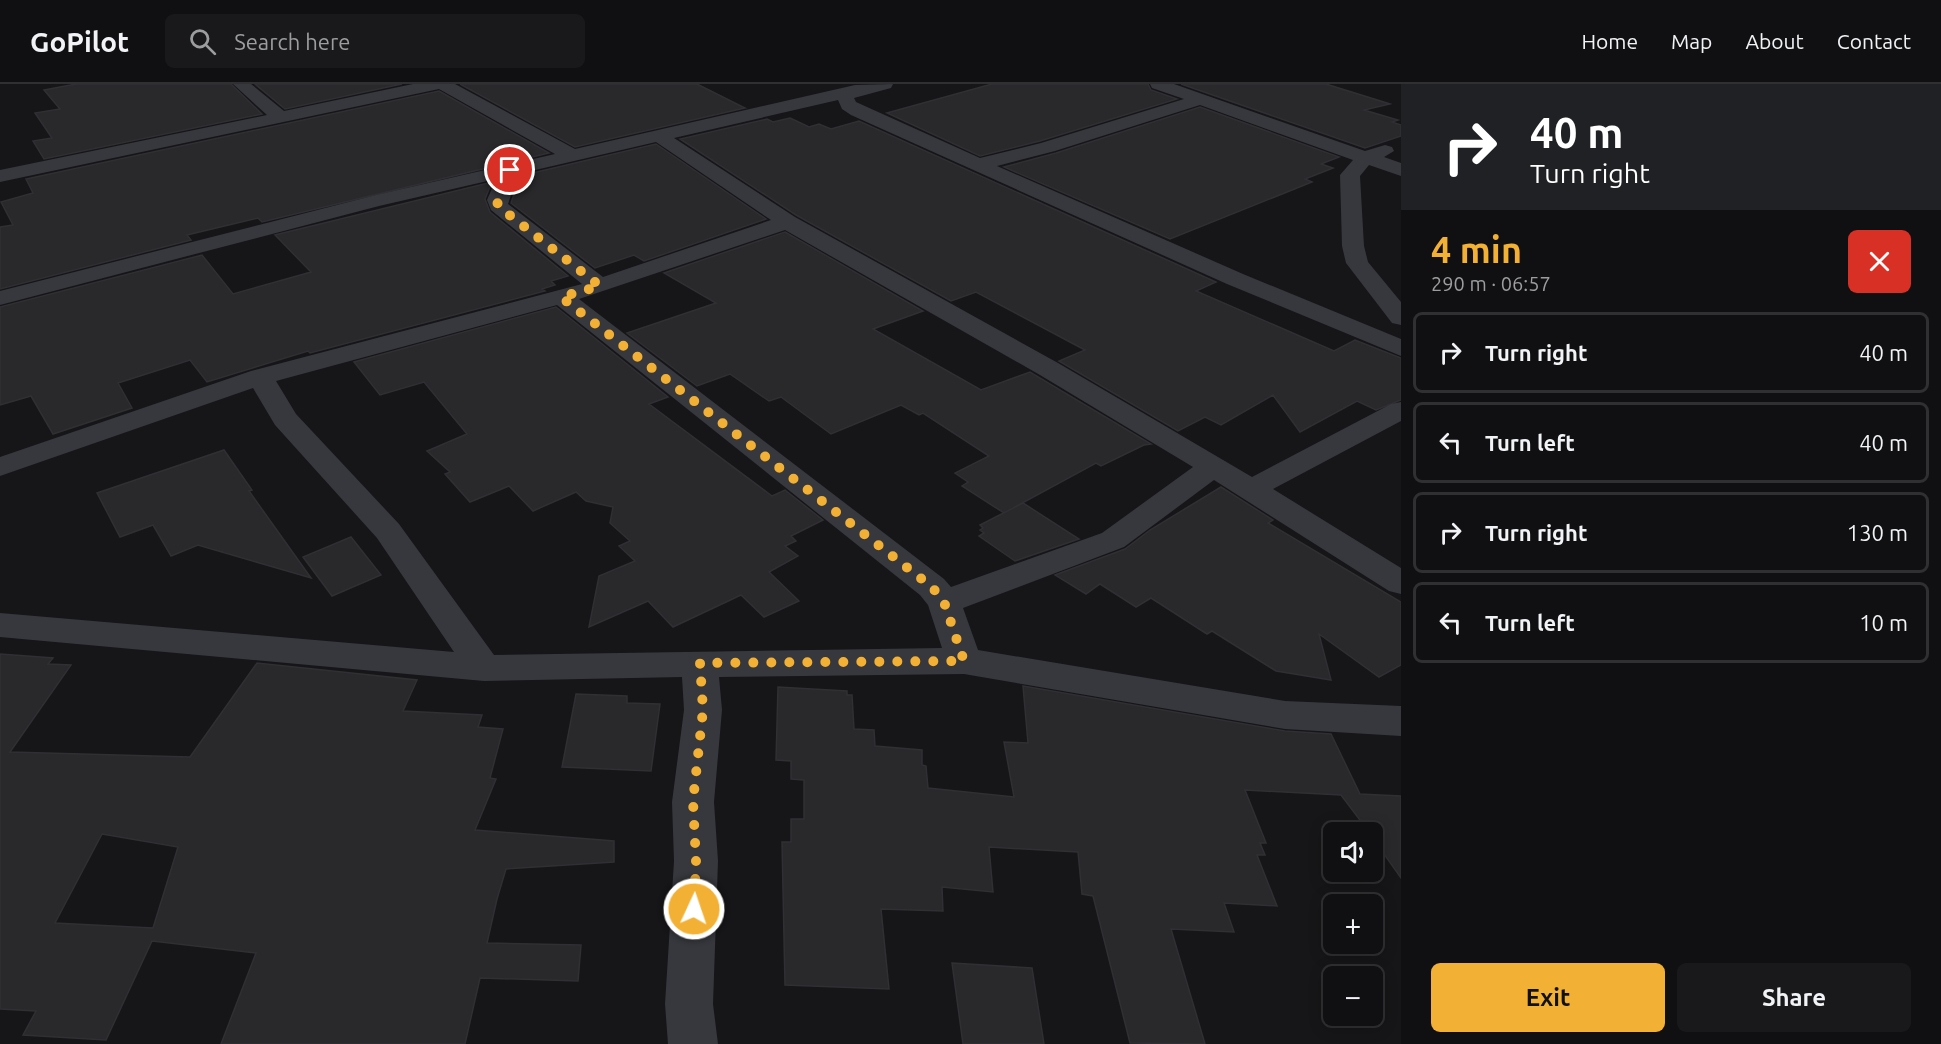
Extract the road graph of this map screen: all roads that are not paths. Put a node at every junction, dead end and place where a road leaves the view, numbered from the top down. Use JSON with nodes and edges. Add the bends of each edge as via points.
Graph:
{"nodes":[{"id":1,"x":241,"y":84,"type":"edge"},
{"id":2,"x":437,"y":84,"type":"edge"},
{"id":3,"x":443,"y":84,"type":"edge"},
{"id":4,"x":885,"y":84,"type":"edge"},
{"id":5,"x":1158,"y":84,"type":"edge"},
{"id":6,"x":855,"y":90,"type":"junction"},
{"id":7,"x":1201,"y":99,"type":"junction"},
{"id":8,"x":280,"y":117,"type":"junction"},
{"id":9,"x":660,"y":136,"type":"junction"},
{"id":10,"x":1401,"y":147,"type":"edge"},
{"id":11,"x":573,"y":156,"type":"junction"},
{"id":12,"x":1366,"y":157,"type":"junction"},
{"id":13,"x":981,"y":164,"type":"junction"},
{"id":14,"x":510,"y":170,"type":"junction"},
{"id":15,"x":1401,"y":170,"type":"edge"},
{"id":16,"x":3,"y":172,"type":"edge"},
{"id":17,"x":788,"y":222,"type":"junction"},
{"id":18,"x":600,"y":286,"type":"junction"},
{"id":19,"x":561,"y":297,"type":"junction"},
{"id":20,"x":0,"y":298,"type":"edge"},
{"id":21,"x":1401,"y":318,"type":"edge"},
{"id":22,"x":1401,"y":348,"type":"edge"},
{"id":23,"x":260,"y":377,"type":"junction"},
{"id":24,"x":1401,"y":410,"type":"edge"},
{"id":25,"x":1214,"y":466,"type":"junction"},
{"id":26,"x":0,"y":467,"type":"edge"},
{"id":27,"x":1251,"y":489,"type":"junction"},
{"id":28,"x":1401,"y":583,"type":"edge"},
{"id":29,"x":944,"y":602,"type":"junction"},
{"id":30,"x":0,"y":625,"type":"edge"},
{"id":31,"x":964,"y":661,"type":"junction"},
{"id":32,"x":700,"y":663,"type":"junction"},
{"id":33,"x":484,"y":668,"type":"junction"},
{"id":34,"x":1401,"y":721,"type":"edge"},
{"id":35,"x":693,"y":1044,"type":"edge"}],
"edges":[{"from":1,"to":8,"type":"street"},
{"from":2,"to":8,"type":"street"},
{"from":3,"to":11,"type":"street"},
{"from":4,"to":6,"type":"street"},
{"from":5,"to":7,"type":"street"},
{"from":6,"to":9,"type":"street"},
{"from":6,"to":13,"type":"street","via":[[845,97],[857,111]]},
{"from":7,"to":12,"type":"street"},
{"from":7,"to":13,"type":"street"},
{"from":8,"to":16,"type":"street"},
{"from":9,"to":11,"type":"street"},
{"from":9,"to":17,"type":"street"},
{"from":10,"to":12,"type":"street"},
{"from":11,"to":14,"type":"street"},
{"from":12,"to":15,"type":"street"},
{"from":12,"to":21,"type":"street","via":[[1350,179],[1355,258]]},
{"from":13,"to":22,"type":"street","via":[[1235,279]]},
{"from":14,"to":18,"type":"street","via":[[498,206]]},
{"from":14,"to":20,"type":"street","via":[[265,228]]},
{"from":17,"to":18,"type":"street"},
{"from":17,"to":25,"type":"street"},
{"from":18,"to":19,"type":"street"},
{"from":19,"to":23,"type":"street"},
{"from":19,"to":29,"type":"street","via":[[923,579]]},
{"from":23,"to":26,"type":"street"},
{"from":23,"to":33,"type":"street","via":[[285,419],[388,531]]},
{"from":24,"to":27,"type":"street"},
{"from":25,"to":27,"type":"street"},
{"from":25,"to":29,"type":"street","via":[[1113,540]]},
{"from":27,"to":28,"type":"street"},
{"from":29,"to":31,"type":"street"},
{"from":30,"to":33,"type":"street"},
{"from":31,"to":32,"type":"street"},
{"from":31,"to":34,"type":"street","via":[[1285,715]]},
{"from":32,"to":33,"type":"street"},
{"from":32,"to":35,"type":"street","via":[[703,710],[693,801],[696,861],[689,1004]]}]}
